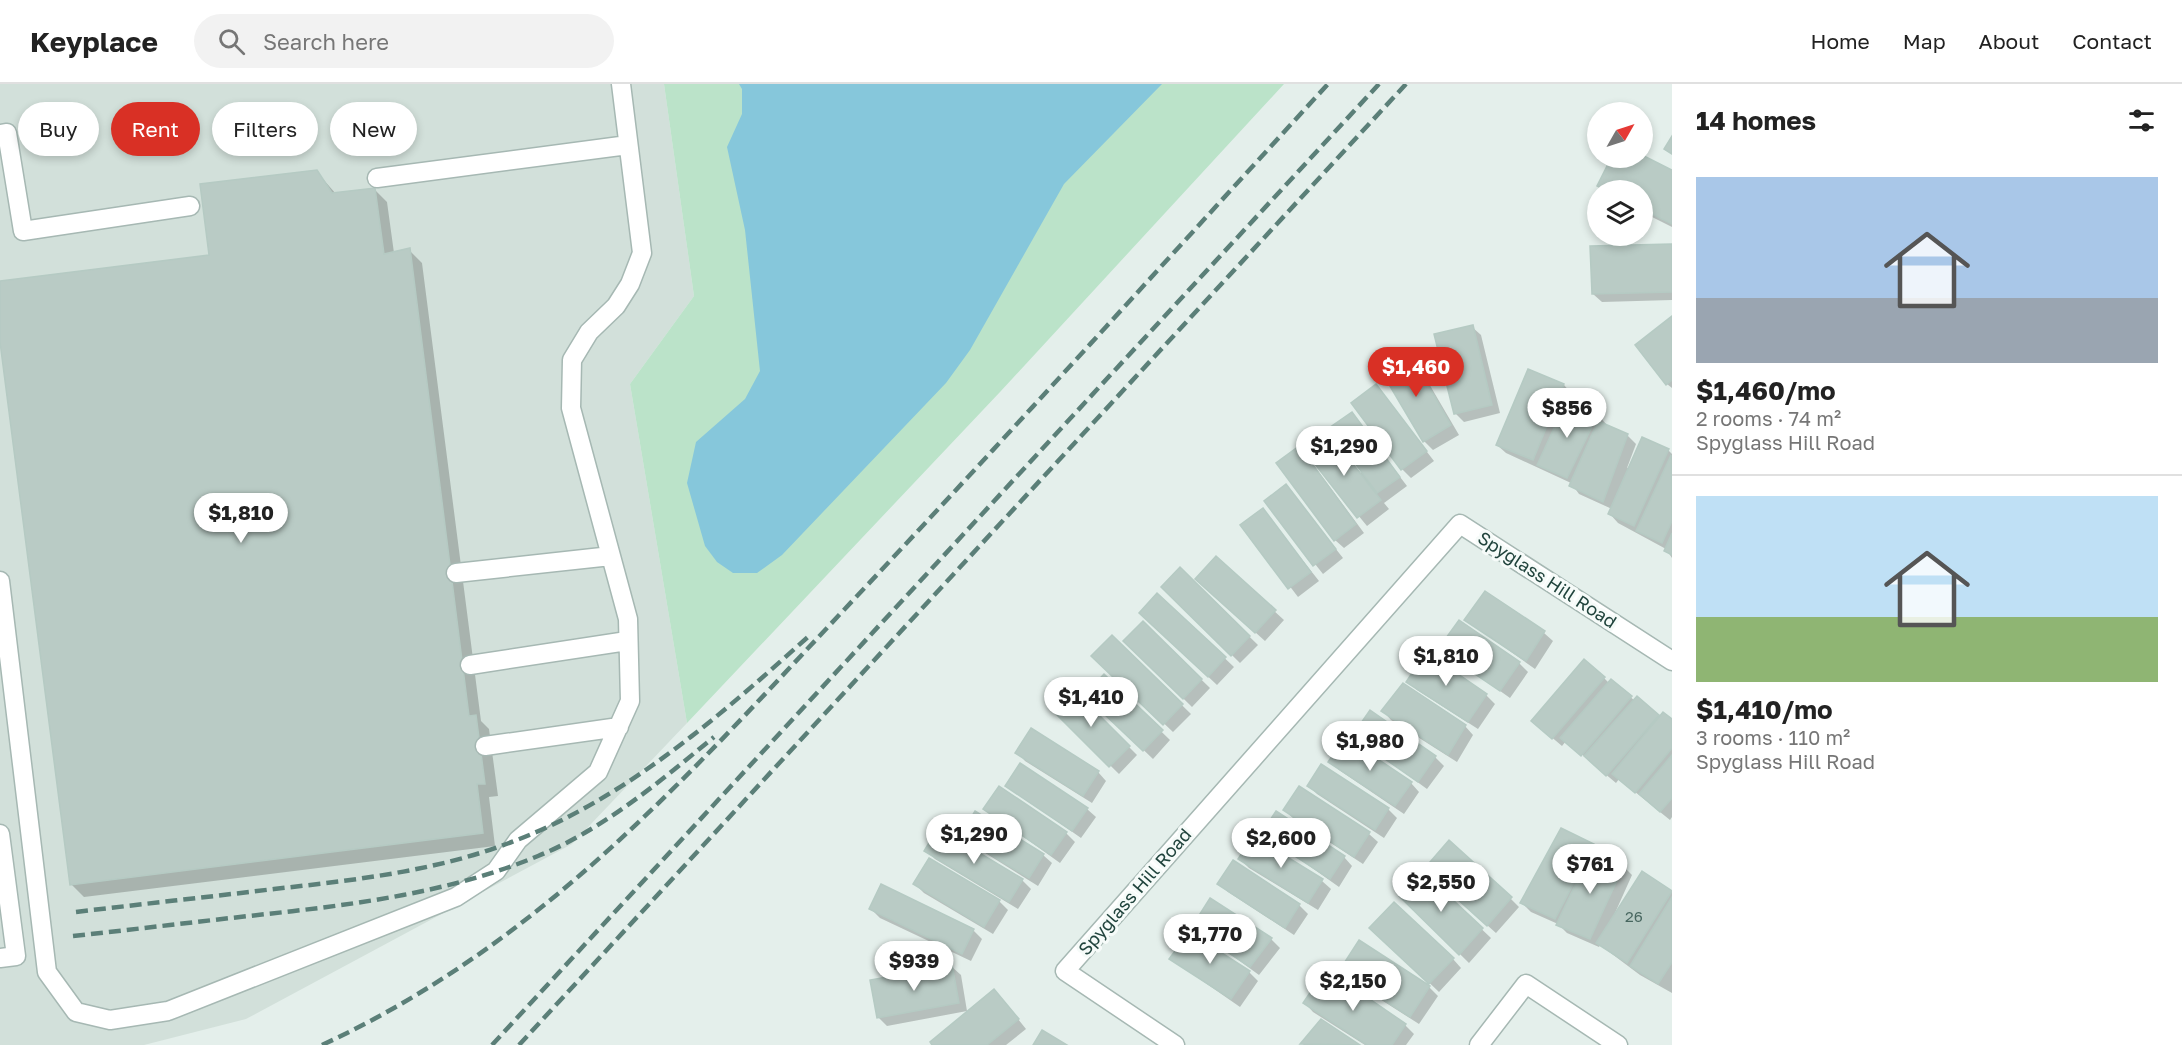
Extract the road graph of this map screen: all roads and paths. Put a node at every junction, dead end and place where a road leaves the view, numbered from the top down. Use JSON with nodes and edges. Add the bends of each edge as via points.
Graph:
{"nodes":[{"id":1,"x":621,"y":84,"type":"edge"},
{"id":2,"x":0,"y":134,"type":"edge"},
{"id":3,"x":628,"y":145,"type":"junction"},
{"id":4,"x":377,"y":178,"type":"dead end"},
{"id":5,"x":190,"y":206,"type":"dead end"},
{"id":6,"x":611,"y":555,"type":"junction"},
{"id":7,"x":456,"y":573,"type":"dead end"},
{"id":8,"x":0,"y":581,"type":"edge"},
{"id":9,"x":627,"y":641,"type":"junction"},
{"id":10,"x":1672,"y":661,"type":"edge"},
{"id":11,"x":470,"y":665,"type":"dead end"},
{"id":12,"x":619,"y":727,"type":"junction"},
{"id":13,"x":485,"y":746,"type":"dead end"},
{"id":14,"x":0,"y":834,"type":"edge"},
{"id":15,"x":0,"y":958,"type":"edge"},
{"id":16,"x":1175,"y":1045,"type":"edge"},
{"id":17,"x":1479,"y":1045,"type":"edge"},
{"id":18,"x":1618,"y":1045,"type":"edge"}],
"edges":[{"from":1,"to":3,"type":"street"},
{"from":2,"to":5,"type":"street","via":[[7,133],[23,231]]},
{"from":3,"to":4,"type":"street"},
{"from":3,"to":6,"type":"street","via":[[642,253],[616,306],[589,332],[572,360],[571,408]]},
{"from":6,"to":7,"type":"street"},
{"from":6,"to":9,"type":"street","via":[[628,619]]},
{"from":8,"to":12,"type":"street","via":[[47,972],[76,1012],[110,1020],[168,1011],[456,897],[496,871],[518,840],[598,772]]},
{"from":9,"to":11,"type":"street"},
{"from":9,"to":12,"type":"street","via":[[630,701]]},
{"from":10,"to":16,"type":"street","name":"Spyglass Hill Road","via":[[1460,524],[1065,971]]},
{"from":12,"to":13,"type":"street"},
{"from":14,"to":15,"type":"street","via":[[16,956]]},
{"from":17,"to":18,"type":"street","via":[[1526,984]]}]}
